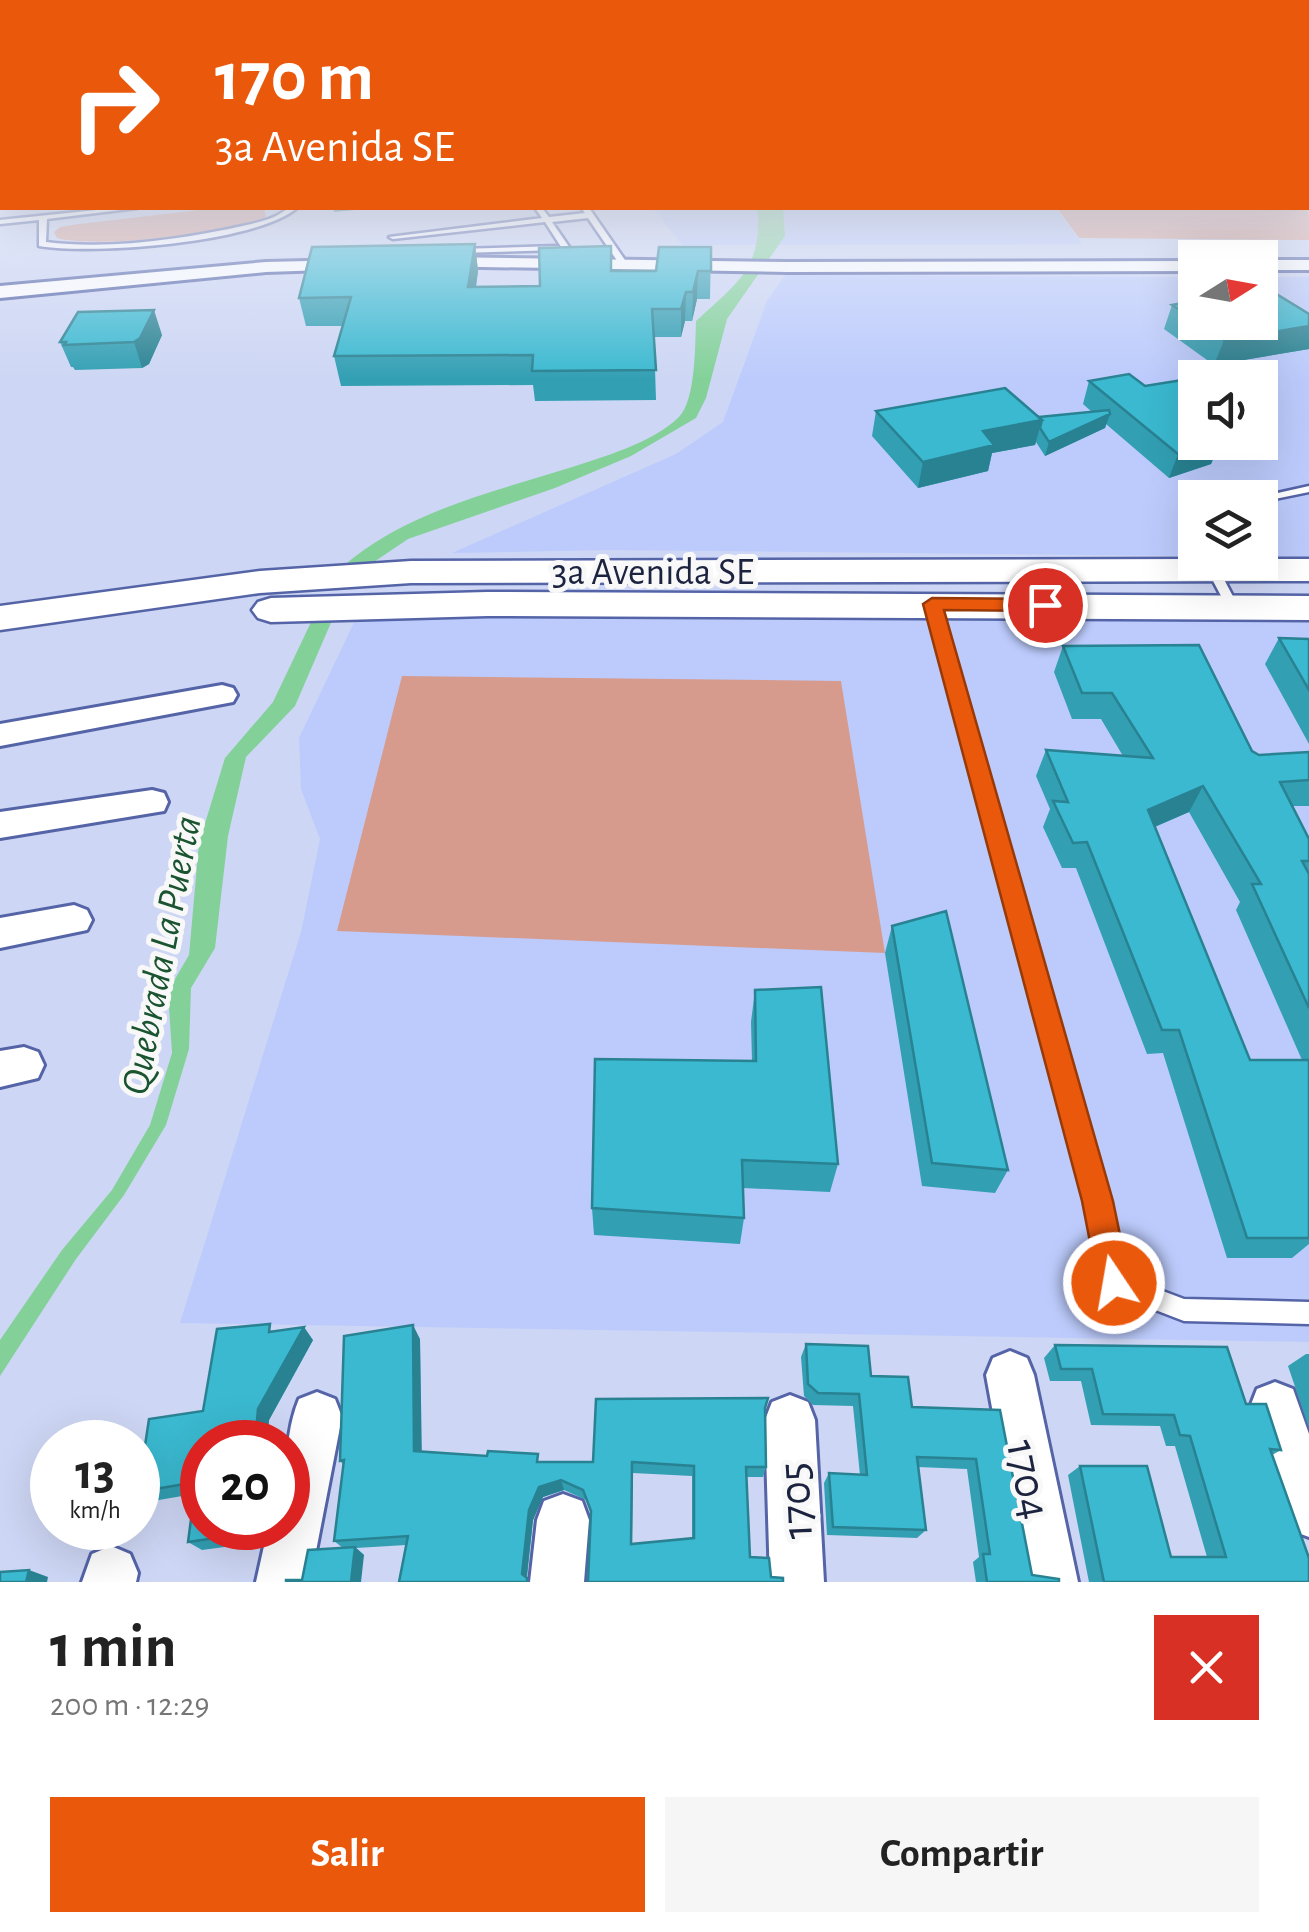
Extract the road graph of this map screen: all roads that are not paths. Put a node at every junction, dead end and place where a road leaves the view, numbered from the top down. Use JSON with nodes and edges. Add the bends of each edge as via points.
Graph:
{"nodes":[{"id":1,"x":42,"y":232,"type":"edge"},
{"id":2,"x":215,"y":232,"type":"edge"},
{"id":3,"x":444,"y":232,"type":"edge"},
{"id":4,"x":556,"y":232,"type":"edge"},
{"id":5,"x":602,"y":232,"type":"edge"},
{"id":6,"x":394,"y":237,"type":"dead end"},
{"id":7,"x":435,"y":252,"type":"edge"},
{"id":8,"x":570,"y":254,"type":"junction"},
{"id":9,"x":416,"y":262,"type":"edge"},
{"id":10,"x":360,"y":264,"type":"edge"},
{"id":11,"x":624,"y":264,"type":"junction"},
{"id":12,"x":1278,"y":265,"type":"edge"},
{"id":13,"x":1309,"y":265,"type":"edge"},
{"id":14,"x":1178,"y":266,"type":"edge"},
{"id":15,"x":0,"y":292,"type":"edge"},
{"id":16,"x":1309,"y":489,"type":"edge"},
{"id":17,"x":1278,"y":495,"type":"edge"},
{"id":18,"x":1178,"y":566,"type":"edge"},
{"id":19,"x":1278,"y":569,"type":"edge"},
{"id":20,"x":1309,"y":570,"type":"edge"},
{"id":21,"x":1218,"y":580,"type":"edge"},
{"id":22,"x":932,"y":604,"type":"junction"},
{"id":23,"x":1233,"y":608,"type":"junction"},
{"id":24,"x":1309,"y":608,"type":"edge"},
{"id":25,"x":0,"y":618,"type":"edge"},
{"id":26,"x":0,"y":646,"type":"edge"},
{"id":27,"x":222,"y":696,"type":"dead end"},
{"id":28,"x":0,"y":734,"type":"edge"},
{"id":29,"x":152,"y":802,"type":"dead end"},
{"id":30,"x":0,"y":826,"type":"edge"},
{"id":31,"x":74,"y":920,"type":"dead end"},
{"id":32,"x":0,"y":933,"type":"edge"},
{"id":33,"x":1309,"y":1313,"type":"edge"},
{"id":34,"x":1010,"y":1376,"type":"dead end"},
{"id":35,"x":1274,"y":1408,"type":"dead end"},
{"id":36,"x":317,"y":1417,"type":"dead end"},
{"id":37,"x":790,"y":1420,"type":"dead end"},
{"id":38,"x":1309,"y":1511,"type":"edge"},
{"id":39,"x":563,"y":1520,"type":"dead end"},
{"id":40,"x":283,"y":1582,"type":"edge"},
{"id":41,"x":558,"y":1582,"type":"edge"},
{"id":42,"x":798,"y":1582,"type":"edge"},
{"id":43,"x":1051,"y":1582,"type":"edge"}],
"edges":[{"from":1,"to":2,"type":"lane","via":[[42,244],[70,247]]},
{"from":3,"to":6,"type":"lane"},
{"from":4,"to":8,"type":"lane"},
{"from":5,"to":11,"type":"lane"},
{"from":7,"to":8,"type":"lane"},
{"from":8,"to":9,"type":"street"},
{"from":8,"to":11,"type":"street"},
{"from":10,"to":15,"type":"street"},
{"from":11,"to":14,"type":"street"},
{"from":12,"to":13,"type":"street"},
{"from":16,"to":17,"type":"lane"},
{"from":18,"to":25,"type":"street","name":"3a Avenida SE","via":[[411,572],[260,582]]},
{"from":19,"to":20,"type":"street","name":"3a Avenida SE"},
{"from":21,"to":23,"type":"lane"},
{"from":22,"to":23,"type":"street","name":"3a Avenida SE"},
{"from":22,"to":26,"type":"street","name":"3a Avenida SE","via":[[298,608]]},
{"from":22,"to":33,"type":"lane","via":[[1098,1201],[1114,1283],[1184,1310]]},
{"from":23,"to":24,"type":"street","name":"3a Avenida SE"},
{"from":27,"to":28,"type":"street"},
{"from":29,"to":30,"type":"street"},
{"from":31,"to":32,"type":"street"},
{"from":34,"to":43,"type":"street","name":"1704"},
{"from":35,"to":38,"type":"street"},
{"from":36,"to":40,"type":"street"},
{"from":37,"to":42,"type":"street","name":"1705"},
{"from":39,"to":41,"type":"street"}]}
